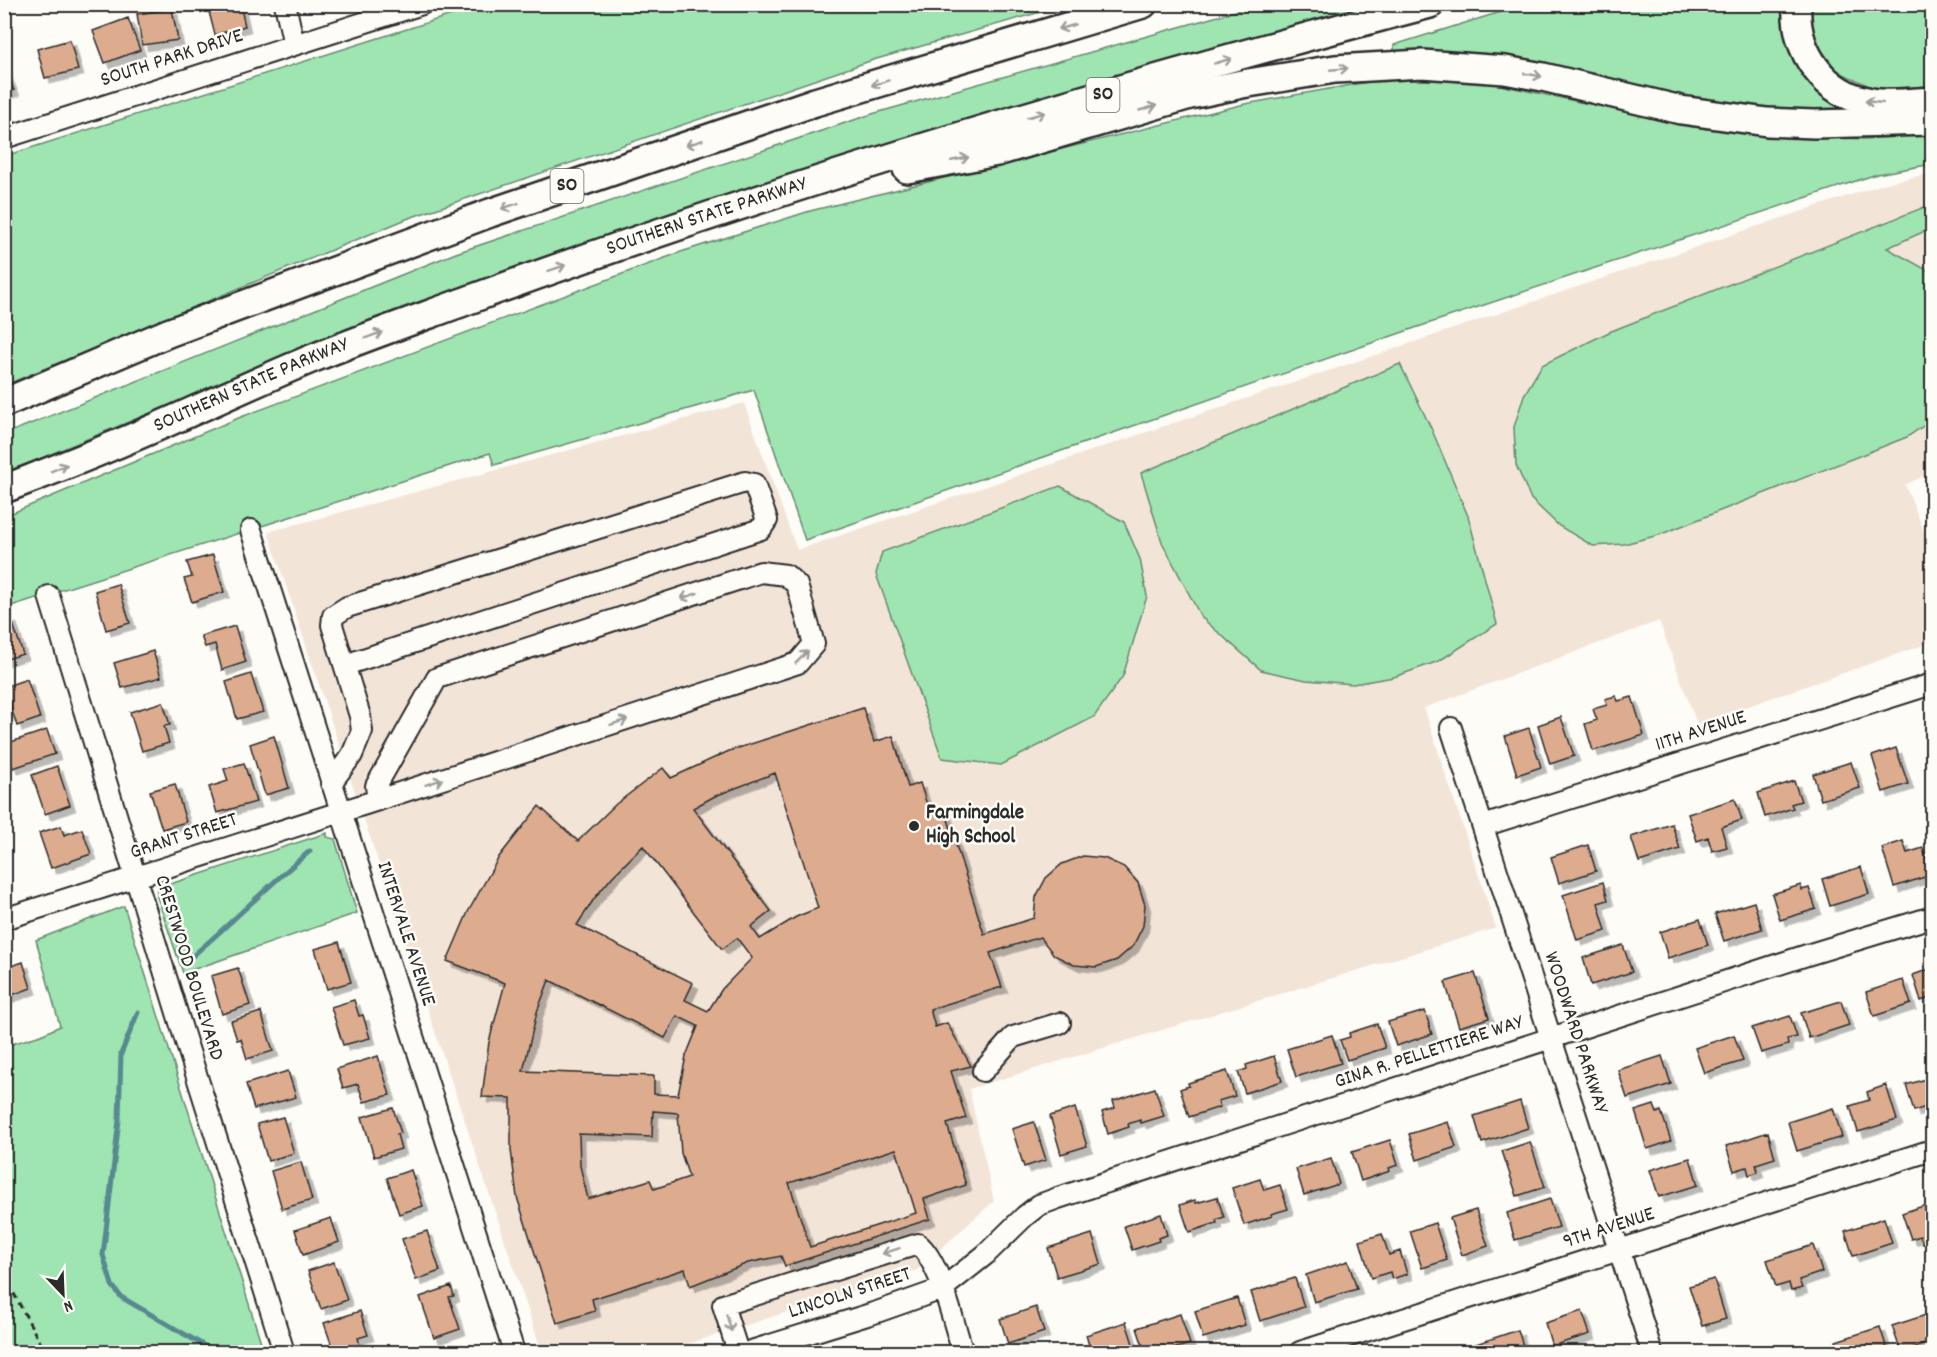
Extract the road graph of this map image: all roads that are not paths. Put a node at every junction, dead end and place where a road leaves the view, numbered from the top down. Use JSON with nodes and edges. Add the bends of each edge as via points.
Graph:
{"nodes":[{"id":1,"x":285,"y":4,"type":"edge"},
{"id":2,"x":422,"y":4,"type":"edge"},
{"id":3,"x":1143,"y":4,"type":"edge"},
{"id":4,"x":1430,"y":4,"type":"edge"},
{"id":5,"x":1797,"y":4,"type":"edge"},
{"id":6,"x":294,"y":45,"type":"junction"},
{"id":7,"x":1932,"y":101,"type":"edge"},
{"id":8,"x":1932,"y":121,"type":"edge"},
{"id":9,"x":4,"y":138,"type":"edge"},
{"id":10,"x":779,"y":193,"type":"junction"},
{"id":11,"x":4,"y":403,"type":"edge"},
{"id":12,"x":4,"y":489,"type":"edge"},
{"id":13,"x":251,"y":530,"type":"dead end"},
{"id":14,"x":49,"y":596,"type":"dead end"},
{"id":15,"x":345,"y":665,"type":"junction"},
{"id":16,"x":1932,"y":684,"type":"edge"},
{"id":17,"x":1451,"y":728,"type":"dead end"},
{"id":18,"x":331,"y":783,"type":"junction"},
{"id":19,"x":378,"y":800,"type":"junction"},
{"id":20,"x":340,"y":812,"type":"junction"},
{"id":21,"x":1483,"y":826,"type":"junction"},
{"id":22,"x":135,"y":878,"type":"junction"},
{"id":23,"x":1932,"y":917,"type":"edge"},
{"id":24,"x":4,"y":919,"type":"edge"},
{"id":25,"x":1060,"y":1023,"type":"dead end"},
{"id":26,"x":1552,"y":1039,"type":"junction"},
{"id":27,"x":984,"y":1071,"type":"dead end"},
{"id":28,"x":1932,"y":1150,"type":"edge"},
{"id":29,"x":1620,"y":1251,"type":"junction"},
{"id":30,"x":962,"y":1273,"type":"joint"},
{"id":31,"x":942,"y":1288,"type":"junction"},
{"id":32,"x":284,"y":1353,"type":"edge"},
{"id":33,"x":514,"y":1353,"type":"edge"},
{"id":34,"x":738,"y":1353,"type":"edge"},
{"id":35,"x":748,"y":1353,"type":"edge"},
{"id":36,"x":963,"y":1353,"type":"edge"},
{"id":37,"x":1300,"y":1353,"type":"edge"},
{"id":38,"x":1653,"y":1353,"type":"edge"}],
"edges":[{"from":1,"to":6,"type":"street"},
{"from":2,"to":6,"type":"street","name":"SOUTH PARK DRIVE"},
{"from":3,"to":11,"type":"highway","number":"SO","one_way":true,"via":[[815,102],[500,209],[178,329]]},
{"from":10,"to":4,"type":"highway","name":"SOUTHERN STATE PARKWAY","number":"SO","one_way":true,"via":[[1118,90]]},
{"from":7,"to":5,"type":"highway","one_way":true,"via":[[1874,103],[1843,93],[1809,60],[1799,33]]},
{"from":6,"to":9,"type":"street","name":"SOUTH PARK DRIVE"},
{"from":10,"to":8,"type":"highway","one_way":true,"via":[[997,152],[1190,95],[1294,74],[1356,68],[1422,64],[1505,70],[1681,110],[1767,122]]},
{"from":12,"to":10,"type":"highway","name":"SOUTHERN STATE PARKWAY","number":"SO","one_way":true,"via":[[109,448],[312,358]]},
{"from":13,"to":18,"type":"street","name":"INTERVALE AVENUE"},
{"from":14,"to":22,"type":"street","name":"CRESTWOOD BOULEVARD"},
{"from":15,"to":15,"type":"street","via":[[332,625],[333,616],[347,607],[745,482],[754,484],[766,520],[761,529]]},
{"from":15,"to":18,"type":"street","via":[[362,731],[352,755]]},
{"from":16,"to":21,"type":"street","name":"11TH AVENUE"},
{"from":17,"to":21,"type":"street","name":"WOODWARD PARKWAY"},
{"from":18,"to":20,"type":"street","name":"INTERVALE AVENUE"},
{"from":19,"to":19,"type":"street","name":"GRANT STREET","one_way":true,"via":[[798,663],[814,644],[797,585],[786,575],[761,572],[437,678],[376,786]]},
{"from":19,"to":20,"type":"street","name":"GRANT STREET"},
{"from":20,"to":22,"type":"street","name":"GRANT STREET"},
{"from":20,"to":33,"type":"street","name":"INTERVALE AVENUE"},
{"from":21,"to":26,"type":"street","name":"WOODWARD PARKWAY"},
{"from":22,"to":24,"type":"street","name":"GRANT STREET"},
{"from":22,"to":32,"type":"street","name":"CRESTWOOD BOULEVARD"},
{"from":23,"to":26,"type":"street","name":"GINA R. PELLETTIERE WAY"},
{"from":25,"to":27,"type":"street","via":[[1013,1037]]},
{"from":26,"to":29,"type":"street","name":"WOODWARD PARKWAY"},
{"from":26,"to":30,"type":"street","name":"GINA R. PELLETTIERE WAY","via":[[1039,1205]]},
{"from":28,"to":29,"type":"street","name":"9TH AVENUE"},
{"from":29,"to":37,"type":"street","name":"9TH AVENUE"},
{"from":29,"to":38,"type":"street","name":"WOODWARD PARKWAY"},
{"from":30,"to":31,"type":"street","name":"LINCOLN STREET"},
{"from":31,"to":34,"type":"street","one_way":true,"via":[[927,1251],[918,1244],[723,1305]]},
{"from":31,"to":35,"type":"street","name":"LINCOLN STREET"},
{"from":31,"to":36,"type":"street"}]}
